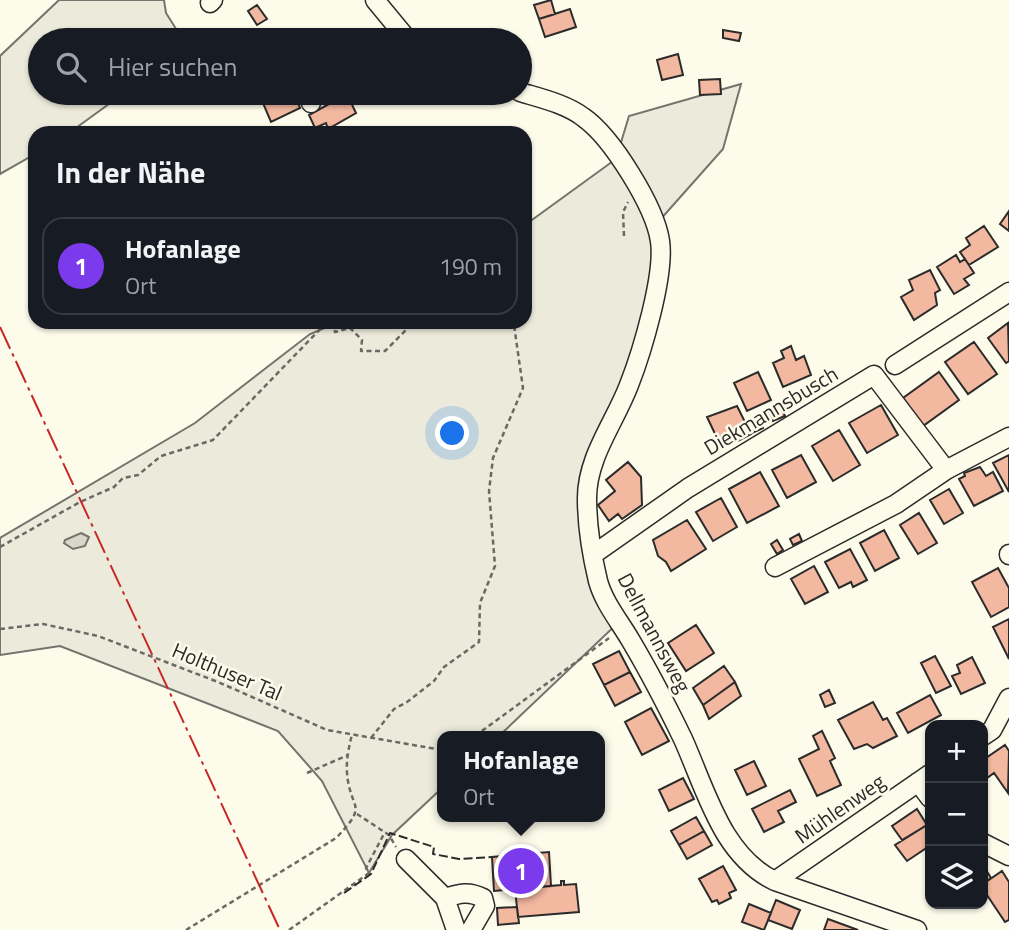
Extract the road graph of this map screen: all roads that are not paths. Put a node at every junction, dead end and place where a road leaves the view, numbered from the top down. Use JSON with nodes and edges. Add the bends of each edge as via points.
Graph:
{"nodes":[{"id":1,"x":375,"y":0,"type":"edge"},
{"id":2,"x":393,"y":28,"type":"edge"},
{"id":3,"x":532,"y":97,"type":"edge"},
{"id":4,"x":1009,"y":292,"type":"edge"},
{"id":5,"x":895,"y":365,"type":"dead end"},
{"id":6,"x":1009,"y":437,"type":"edge"},
{"id":7,"x":946,"y":470,"type":"junction"},
{"id":8,"x":594,"y":554,"type":"junction"},
{"id":9,"x":775,"y":567,"type":"dead end"},
{"id":10,"x":1009,"y":698,"type":"edge"},
{"id":11,"x":988,"y":733,"type":"edge"},
{"id":12,"x":924,"y":778,"type":"edge"},
{"id":13,"x":988,"y":846,"type":"edge"},
{"id":14,"x":1009,"y":856,"type":"edge"},
{"id":15,"x":406,"y":859,"type":"dead end"},
{"id":16,"x":775,"y":881,"type":"junction"},
{"id":17,"x":445,"y":898,"type":"junction"},
{"id":18,"x":456,"y":930,"type":"edge"},
{"id":19,"x":471,"y":930,"type":"edge"},
{"id":20,"x":917,"y":930,"type":"edge"}],
"edges":[{"from":1,"to":2,"type":"street"},
{"from":3,"to":8,"type":"street","name":"Dellmannsweg","via":[[583,116],[605,139],[638,191],[660,242],[659,272],[633,374],[589,474]]},
{"from":4,"to":5,"type":"street"},
{"from":6,"to":7,"type":"street"},
{"from":7,"to":8,"type":"street","name":"Diekmannsbusch","via":[[874,375],[688,488]]},
{"from":7,"to":9,"type":"street","via":[[896,504]]},
{"from":8,"to":16,"type":"street","name":"Dellmannsweg","via":[[598,582],[659,690],[734,848],[755,872]]},
{"from":10,"to":11,"type":"street"},
{"from":12,"to":16,"type":"street","name":"Mühlenweg"},
{"from":13,"to":14,"type":"street"},
{"from":15,"to":17,"type":"street"},
{"from":16,"to":20,"type":"street","name":"Dellmannsweg"},
{"from":17,"to":18,"type":"street"},
{"from":17,"to":19,"type":"street","via":[[461,893],[483,898],[485,906]]}]}
